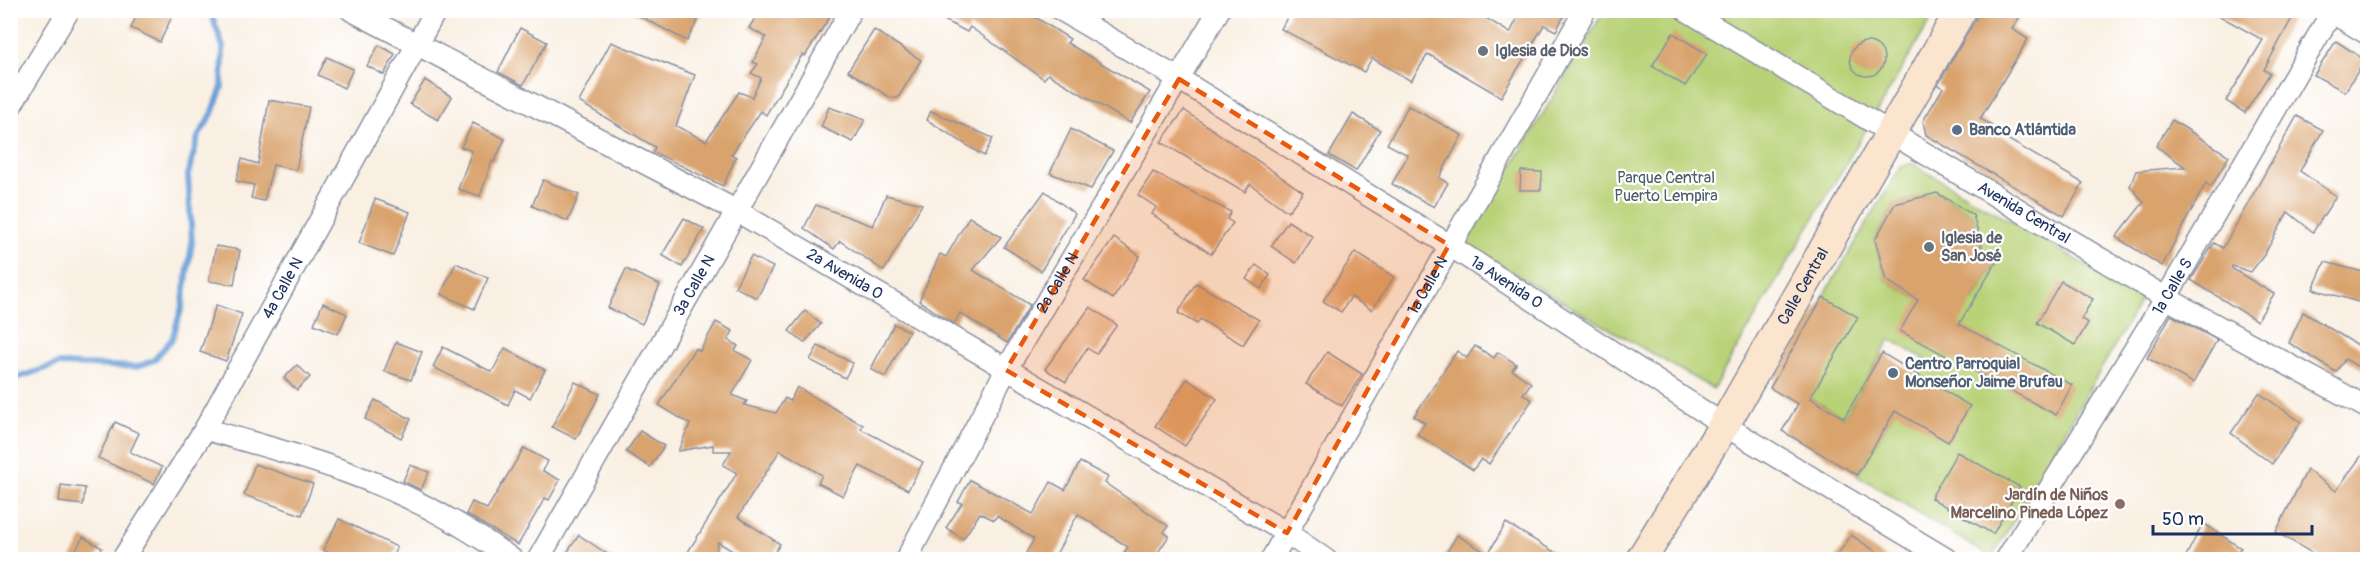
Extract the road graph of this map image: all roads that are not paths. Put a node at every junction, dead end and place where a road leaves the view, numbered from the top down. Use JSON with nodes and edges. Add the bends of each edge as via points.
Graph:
{"nodes":[{"id":1,"x":69,"y":10,"type":"edge"},
{"id":2,"x":351,"y":10,"type":"edge"},
{"id":3,"x":436,"y":10,"type":"edge"},
{"id":4,"x":851,"y":10,"type":"edge"},
{"id":5,"x":1061,"y":10,"type":"edge"},
{"id":6,"x":1219,"y":10,"type":"edge"},
{"id":7,"x":1585,"y":10,"type":"edge"},
{"id":8,"x":1686,"y":10,"type":"edge"},
{"id":9,"x":1961,"y":10,"type":"edge"},
{"id":10,"x":2331,"y":11,"type":"edge"},
{"id":11,"x":2367,"y":34,"type":"edge"},
{"id":12,"x":415,"y":44,"type":"junction"},
{"id":13,"x":1179,"y":79,"type":"junction"},
{"id":14,"x":10,"y":107,"type":"edge"},
{"id":15,"x":1890,"y":133,"type":"junction"},
{"id":16,"x":735,"y":210,"type":"junction"},
{"id":17,"x":1449,"y":245,"type":"junction"},
{"id":18,"x":2166,"y":298,"type":"junction"},
{"id":19,"x":1006,"y":370,"type":"junction"},
{"id":20,"x":2367,"y":408,"type":"edge"},
{"id":21,"x":1724,"y":425,"type":"junction"},
{"id":22,"x":205,"y":429,"type":"junction"},
{"id":23,"x":1287,"y":533,"type":"junction"},
{"id":24,"x":122,"y":560,"type":"edge"},
{"id":25,"x":513,"y":560,"type":"edge"},
{"id":26,"x":538,"y":560,"type":"edge"},
{"id":27,"x":906,"y":560,"type":"edge"},
{"id":28,"x":1271,"y":560,"type":"edge"},
{"id":29,"x":1326,"y":560,"type":"edge"},
{"id":30,"x":1641,"y":560,"type":"edge"},
{"id":31,"x":1948,"y":560,"type":"edge"},
{"id":32,"x":2006,"y":560,"type":"edge"}],
"edges":[{"from":1,"to":14,"type":"street"},
{"from":2,"to":12,"type":"street","name":"2a Avenida O"},
{"from":3,"to":12,"type":"street","name":"4a Calle N"},
{"from":4,"to":16,"type":"street","name":"3a Calle N"},
{"from":5,"to":13,"type":"street","name":"1a Avenida O"},
{"from":6,"to":13,"type":"street","name":"2a Calle N"},
{"from":7,"to":17,"type":"street","name":"1a Calle N"},
{"from":8,"to":15,"type":"street","name":"Avenida Central"},
{"from":9,"to":15,"type":"street","name":"Calle Central"},
{"from":10,"to":11,"type":"street"},
{"from":10,"to":18,"type":"street","name":"1a Calle S"},
{"from":12,"to":16,"type":"street","name":"2a Avenida O"},
{"from":12,"to":22,"type":"street","name":"4a Calle N"},
{"from":13,"to":17,"type":"street","name":"1a Avenida O"},
{"from":13,"to":19,"type":"street","name":"2a Calle N"},
{"from":15,"to":18,"type":"street","name":"Avenida Central"},
{"from":15,"to":21,"type":"street","name":"Calle Central"},
{"from":16,"to":19,"type":"street","name":"2a Avenida O"},
{"from":16,"to":26,"type":"street","name":"3a Calle N"},
{"from":17,"to":21,"type":"street","name":"1a Avenida O"},
{"from":17,"to":23,"type":"street","name":"1a Calle N"},
{"from":18,"to":20,"type":"street","name":"Avenida Central"},
{"from":18,"to":32,"type":"street","name":"1a Calle S"},
{"from":19,"to":23,"type":"street","name":"2a Avenida O"},
{"from":19,"to":27,"type":"street","name":"2a Calle N"},
{"from":21,"to":30,"type":"street","name":"Calle Central"},
{"from":21,"to":31,"type":"street","name":"1a Avenida O"},
{"from":22,"to":24,"type":"street","name":"4a Calle N"},
{"from":22,"to":25,"type":"street","via":[[346,472],[427,507]]},
{"from":23,"to":28,"type":"street","name":"1a Calle N"},
{"from":23,"to":29,"type":"street","name":"2a Avenida O"}]}
